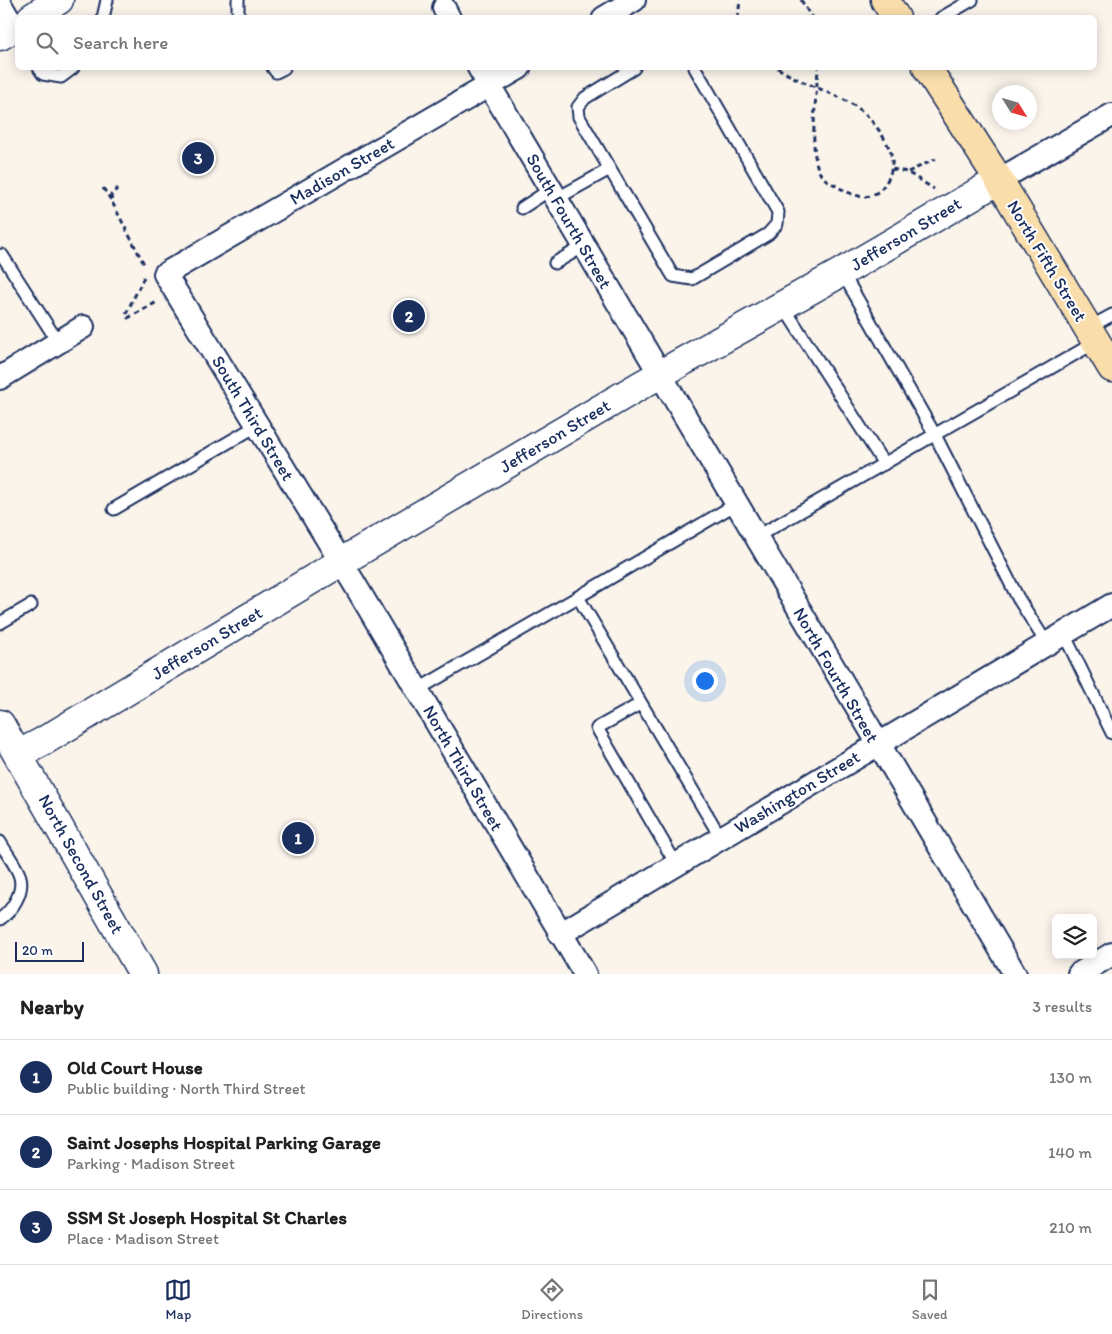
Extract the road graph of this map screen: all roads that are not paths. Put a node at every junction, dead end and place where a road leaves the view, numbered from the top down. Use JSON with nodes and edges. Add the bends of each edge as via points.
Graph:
{"nodes":[{"id":1,"x":59,"y":0,"type":"edge"},
{"id":2,"x":107,"y":0,"type":"edge"},
{"id":3,"x":634,"y":0,"type":"edge"},
{"id":4,"x":885,"y":0,"type":"edge"},
{"id":5,"x":972,"y":0,"type":"edge"},
{"id":6,"x":0,"y":4,"type":"edge"},
{"id":7,"x":36,"y":15,"type":"edge"},
{"id":8,"x":104,"y":15,"type":"edge"},
{"id":9,"x":609,"y":15,"type":"edge"},
{"id":10,"x":894,"y":15,"type":"edge"},
{"id":11,"x":947,"y":15,"type":"edge"},
{"id":12,"x":15,"y":26,"type":"edge"},
{"id":13,"x":40,"y":70,"type":"edge"},
{"id":14,"x":70,"y":70,"type":"edge"},
{"id":15,"x":510,"y":70,"type":"edge"},
{"id":16,"x":631,"y":70,"type":"edge"},
{"id":17,"x":696,"y":70,"type":"edge"},
{"id":18,"x":929,"y":70,"type":"edge"},
{"id":19,"x":484,"y":76,"type":"edge"},
{"id":20,"x":1112,"y":115,"type":"edge"},
{"id":21,"x":608,"y":170,"type":"junction"},
{"id":22,"x":999,"y":180,"type":"junction"},
{"id":23,"x":554,"y":194,"type":"junction"},
{"id":24,"x":522,"y":208,"type":"dead end"},
{"id":25,"x":584,"y":246,"type":"junction"},
{"id":26,"x":2,"y":255,"type":"dead end"},
{"id":27,"x":555,"y":263,"type":"dead end"},
{"id":28,"x":154,"y":272,"type":"joint"},
{"id":29,"x":842,"y":272,"type":"junction"},
{"id":30,"x":782,"y":306,"type":"junction"},
{"id":31,"x":1112,"y":315,"type":"edge"},
{"id":32,"x":83,"y":326,"type":"dead end"},
{"id":33,"x":1092,"y":335,"type":"junction"},
{"id":34,"x":58,"y":342,"type":"junction"},
{"id":35,"x":1112,"y":368,"type":"edge"},
{"id":36,"x":659,"y":375,"type":"junction"},
{"id":37,"x":0,"y":378,"type":"edge"},
{"id":38,"x":258,"y":426,"type":"junction"},
{"id":39,"x":935,"y":435,"type":"junction"},
{"id":40,"x":884,"y":464,"type":"junction"},
{"id":41,"x":736,"y":504,"type":"junction"},
{"id":42,"x":114,"y":509,"type":"dead end"},
{"id":43,"x":756,"y":537,"type":"junction"},
{"id":44,"x":341,"y":562,"type":"junction"},
{"id":45,"x":578,"y":597,"type":"junction"},
{"id":46,"x":31,"y":605,"type":"dead end"},
{"id":47,"x":1112,"y":605,"type":"edge"},
{"id":48,"x":0,"y":623,"type":"edge"},
{"id":49,"x":1055,"y":639,"type":"junction"},
{"id":50,"x":417,"y":690,"type":"junction"},
{"id":51,"x":640,"y":704,"type":"junction"},
{"id":52,"x":0,"y":724,"type":"edge"},
{"id":53,"x":1112,"y":733,"type":"edge"},
{"id":54,"x":876,"y":744,"type":"junction"},
{"id":55,"x":9,"y":757,"type":"edge"},
{"id":56,"x":720,"y":838,"type":"junction"},
{"id":57,"x":0,"y":842,"type":"edge"},
{"id":58,"x":676,"y":864,"type":"junction"},
{"id":59,"x":0,"y":918,"type":"edge"},
{"id":60,"x":560,"y":934,"type":"junction"},
{"id":61,"x":1112,"y":954,"type":"edge"},
{"id":62,"x":143,"y":974,"type":"edge"},
{"id":63,"x":585,"y":974,"type":"edge"},
{"id":64,"x":1014,"y":974,"type":"edge"},
{"id":65,"x":1079,"y":974,"type":"edge"}],
"edges":[{"from":1,"to":7,"type":"street"},
{"from":2,"to":8,"type":"lane"},
{"from":3,"to":9,"type":"street"},
{"from":4,"to":10,"type":"main road"},
{"from":5,"to":11,"type":"lane"},
{"from":6,"to":12,"type":"street"},
{"from":13,"to":14,"type":"lane","via":[[43,74],[61,77]]},
{"from":15,"to":19,"type":"street","name":"Madison Street"},
{"from":16,"to":21,"type":"lane","via":[[585,98],[578,107],[579,117]]},
{"from":17,"to":21,"type":"lane","via":[[778,212],[777,224],[768,234],[692,279],[681,279],[673,276]]},
{"from":18,"to":22,"type":"main road","name":"North Fifth Street"},
{"from":19,"to":23,"type":"street","name":"South Fourth Street"},
{"from":19,"to":28,"type":"street","name":"Madison Street"},
{"from":20,"to":22,"type":"street","name":"Jefferson Street"},
{"from":21,"to":23,"type":"lane"},
{"from":22,"to":29,"type":"street","name":"Jefferson Street"},
{"from":22,"to":33,"type":"main road","name":"North Fifth Street"},
{"from":23,"to":24,"type":"lane"},
{"from":23,"to":25,"type":"street","name":"South Fourth Street"},
{"from":25,"to":27,"type":"lane"},
{"from":25,"to":36,"type":"street","name":"South Fourth Street"},
{"from":26,"to":34,"type":"lane"},
{"from":28,"to":38,"type":"street","name":"South Third Street"},
{"from":29,"to":30,"type":"street","name":"Jefferson Street"},
{"from":29,"to":39,"type":"lane"},
{"from":30,"to":36,"type":"street","name":"Jefferson Street"},
{"from":30,"to":40,"type":"lane"},
{"from":31,"to":33,"type":"lane"},
{"from":32,"to":34,"type":"street"},
{"from":33,"to":35,"type":"main road","name":"North Fifth Street"},
{"from":33,"to":39,"type":"lane"},
{"from":34,"to":37,"type":"street"},
{"from":36,"to":41,"type":"street","name":"North Fourth Street"},
{"from":36,"to":44,"type":"street","name":"Jefferson Street"},
{"from":38,"to":42,"type":"lane"},
{"from":38,"to":44,"type":"street","name":"South Third Street"},
{"from":39,"to":40,"type":"lane"},
{"from":39,"to":49,"type":"lane","via":[[1018,598]]},
{"from":40,"to":43,"type":"lane"},
{"from":41,"to":43,"type":"street","name":"North Fourth Street"},
{"from":41,"to":45,"type":"lane"},
{"from":43,"to":54,"type":"street","name":"North Fourth Street"},
{"from":44,"to":50,"type":"street","name":"North Third Street"},
{"from":44,"to":55,"type":"street","name":"Jefferson Street","via":[[50,737]]},
{"from":45,"to":50,"type":"lane"},
{"from":45,"to":51,"type":"lane"},
{"from":46,"to":48,"type":"lane"},
{"from":47,"to":49,"type":"street","name":"Washington Street"},
{"from":49,"to":53,"type":"lane"},
{"from":49,"to":54,"type":"street","name":"Washington Street"},
{"from":50,"to":60,"type":"street","name":"North Third Street"},
{"from":51,"to":56,"type":"lane"},
{"from":51,"to":58,"type":"lane","via":[[597,728]]},
{"from":52,"to":55,"type":"street","name":"North Second Street"},
{"from":54,"to":56,"type":"street","name":"Washington Street"},
{"from":54,"to":64,"type":"street","name":"North Fourth Street"},
{"from":55,"to":62,"type":"street","name":"North Second Street"},
{"from":56,"to":58,"type":"street","name":"Washington Street"},
{"from":57,"to":59,"type":"lane","via":[[21,878],[20,892],[14,904]]},
{"from":58,"to":60,"type":"street","name":"Washington Street"},
{"from":60,"to":63,"type":"street","name":"North Third Street"},
{"from":61,"to":65,"type":"street"}]}
